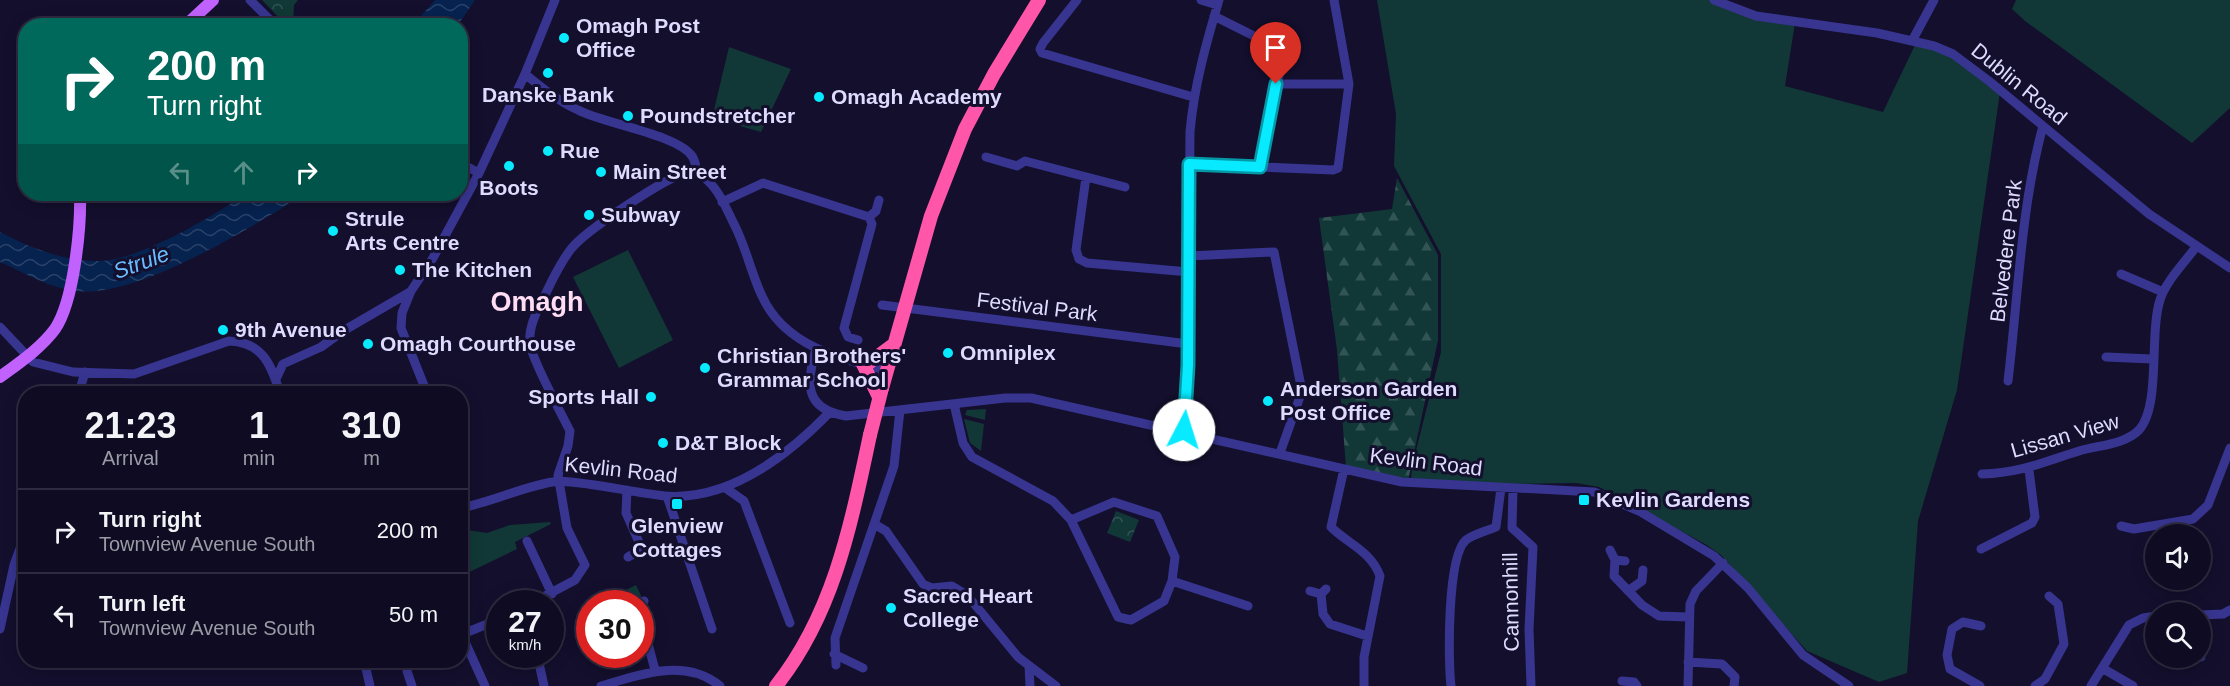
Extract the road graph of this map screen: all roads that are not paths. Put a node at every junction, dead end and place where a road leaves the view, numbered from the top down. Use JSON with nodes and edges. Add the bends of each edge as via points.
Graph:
{"nodes":[{"id":1,"x":213,"y":0,"type":"edge"},
{"id":2,"x":250,"y":0,"type":"edge"},
{"id":3,"x":555,"y":0,"type":"edge"},
{"id":4,"x":1077,"y":0,"type":"edge"},
{"id":5,"x":1201,"y":0,"type":"edge"},
{"id":6,"x":1334,"y":0,"type":"edge"},
{"id":7,"x":1714,"y":0,"type":"edge"},
{"id":8,"x":1934,"y":0,"type":"edge"},
{"id":9,"x":1039,"y":2,"type":"edge"},
{"id":10,"x":1218,"y":2,"type":"edge"},
{"id":11,"x":1214,"y":16,"type":"junction"},
{"id":12,"x":194,"y":18,"type":"edge"},
{"id":13,"x":268,"y":18,"type":"edge"},
{"id":14,"x":1912,"y":41,"type":"junction"},
{"id":15,"x":525,"y":74,"type":"junction"},
{"id":16,"x":1276,"y":84,"type":"junction"},
{"id":17,"x":1350,"y":84,"type":"junction"},
{"id":18,"x":1193,"y":97,"type":"junction"},
{"id":19,"x":2043,"y":126,"type":"junction"},
{"id":20,"x":986,"y":158,"type":"dead end"},
{"id":21,"x":1189,"y":164,"type":"junction"},
{"id":22,"x":468,"y":167,"type":"edge"},
{"id":23,"x":1260,"y":167,"type":"junction"},
{"id":24,"x":478,"y":173,"type":"junction"},
{"id":25,"x":698,"y":173,"type":"junction"},
{"id":26,"x":1086,"y":177,"type":"junction"},
{"id":27,"x":1125,"y":187,"type":"dead end"},
{"id":28,"x":468,"y":192,"type":"edge"},
{"id":29,"x":879,"y":200,"type":"dead end"},
{"id":30,"x":80,"y":201,"type":"edge"},
{"id":31,"x":463,"y":201,"type":"edge"},
{"id":32,"x":722,"y":202,"type":"junction"},
{"id":33,"x":869,"y":217,"type":"junction"},
{"id":34,"x":2196,"y":248,"type":"junction"},
{"id":35,"x":1189,"y":256,"type":"junction"},
{"id":36,"x":2230,"y":268,"type":"edge"},
{"id":37,"x":1189,"y":272,"type":"junction"},
{"id":38,"x":2121,"y":274,"type":"dead end"},
{"id":39,"x":411,"y":291,"type":"junction"},
{"id":40,"x":2163,"y":292,"type":"junction"},
{"id":41,"x":882,"y":305,"type":"dead end"},
{"id":42,"x":0,"y":327,"type":"edge"},
{"id":43,"x":858,"y":340,"type":"dead end"},
{"id":44,"x":1188,"y":344,"type":"junction"},
{"id":45,"x":894,"y":345,"type":"junction"},
{"id":46,"x":816,"y":349,"type":"junction"},
{"id":47,"x":2106,"y":357,"type":"dead end"},
{"id":48,"x":26,"y":358,"type":"junction"},
{"id":49,"x":2152,"y":359,"type":"junction"},
{"id":50,"x":865,"y":365,"type":"junction"},
{"id":51,"x":886,"y":370,"type":"junction"},
{"id":52,"x":85,"y":372,"type":"junction"},
{"id":53,"x":0,"y":378,"type":"edge"},
{"id":54,"x":276,"y":379,"type":"junction"},
{"id":55,"x":2008,"y":381,"type":"dead end"},
{"id":56,"x":81,"y":386,"type":"edge"},
{"id":57,"x":278,"y":386,"type":"edge"},
{"id":58,"x":424,"y":386,"type":"edge"},
{"id":59,"x":878,"y":390,"type":"junction"},
{"id":60,"x":954,"y":404,"type":"junction"},
{"id":61,"x":900,"y":410,"type":"junction"},
{"id":62,"x":830,"y":413,"type":"junction"},
{"id":63,"x":1184,"y":430,"type":"junction"},
{"id":64,"x":2230,"y":448,"type":"edge"},
{"id":65,"x":1281,"y":453,"type":"junction"},
{"id":66,"x":1344,"y":469,"type":"junction"},
{"id":67,"x":2029,"y":470,"type":"junction"},
{"id":68,"x":1982,"y":474,"type":"dead end"},
{"id":69,"x":559,"y":481,"type":"junction"},
{"id":70,"x":724,"y":487,"type":"junction"},
{"id":71,"x":1501,"y":488,"type":"junction"},
{"id":72,"x":1513,"y":488,"type":"junction"},
{"id":73,"x":627,"y":490,"type":"junction"},
{"id":74,"x":667,"y":496,"type":"junction"},
{"id":75,"x":468,"y":507,"type":"edge"},
{"id":76,"x":1071,"y":520,"type":"junction"},
{"id":77,"x":874,"y":524,"type":"junction"},
{"id":78,"x":2121,"y":526,"type":"dead end"},
{"id":79,"x":527,"y":542,"type":"dead end"},
{"id":80,"x":1610,"y":549,"type":"dead end"},
{"id":81,"x":1981,"y":549,"type":"dead end"},
{"id":82,"x":18,"y":554,"type":"edge"},
{"id":83,"x":628,"y":557,"type":"dead end"},
{"id":84,"x":1723,"y":563,"type":"junction"},
{"id":85,"x":1643,"y":570,"type":"dead end"},
{"id":86,"x":1172,"y":581,"type":"junction"},
{"id":87,"x":550,"y":590,"type":"edge"},
{"id":88,"x":559,"y":590,"type":"edge"},
{"id":89,"x":1310,"y":591,"type":"dead end"},
{"id":90,"x":1628,"y":591,"type":"junction"},
{"id":91,"x":2049,"y":597,"type":"dead end"},
{"id":92,"x":1248,"y":606,"type":"dead end"},
{"id":93,"x":2230,"y":610,"type":"edge"},
{"id":94,"x":2211,"y":615,"type":"edge"},
{"id":95,"x":1688,"y":617,"type":"junction"},
{"id":96,"x":2145,"y":618,"type":"edge"},
{"id":97,"x":790,"y":623,"type":"dead end"},
{"id":98,"x":486,"y":625,"type":"edge"},
{"id":99,"x":1981,"y":626,"type":"dead end"},
{"id":100,"x":0,"y":629,"type":"edge"},
{"id":101,"x":712,"y":629,"type":"dead end"},
{"id":102,"x":468,"y":632,"type":"edge"},
{"id":103,"x":1367,"y":636,"type":"junction"},
{"id":104,"x":468,"y":650,"type":"edge"},
{"id":105,"x":834,"y":654,"type":"junction"},
{"id":106,"x":1688,"y":662,"type":"junction"},
{"id":107,"x":836,"y":665,"type":"dead end"},
{"id":108,"x":654,"y":666,"type":"edge"},
{"id":109,"x":1029,"y":666,"type":"junction"},
{"id":110,"x":366,"y":668,"type":"edge"},
{"id":111,"x":407,"y":668,"type":"edge"},
{"id":112,"x":540,"y":668,"type":"edge"},
{"id":113,"x":863,"y":668,"type":"dead end"},
{"id":114,"x":2102,"y":668,"type":"junction"},
{"id":115,"x":655,"y":670,"type":"junction"},
{"id":116,"x":1622,"y":681,"type":"dead end"},
{"id":117,"x":370,"y":686,"type":"edge"},
{"id":118,"x":412,"y":686,"type":"edge"},
{"id":119,"x":485,"y":686,"type":"edge"},
{"id":120,"x":544,"y":686,"type":"edge"},
{"id":121,"x":601,"y":686,"type":"edge"},
{"id":122,"x":720,"y":686,"type":"edge"},
{"id":123,"x":776,"y":686,"type":"edge"},
{"id":124,"x":1030,"y":686,"type":"edge"},
{"id":125,"x":1056,"y":686,"type":"edge"},
{"id":126,"x":1364,"y":686,"type":"edge"},
{"id":127,"x":1451,"y":686,"type":"edge"},
{"id":128,"x":1531,"y":686,"type":"edge"},
{"id":129,"x":1637,"y":686,"type":"edge"},
{"id":130,"x":1688,"y":686,"type":"edge"},
{"id":131,"x":1734,"y":686,"type":"edge"},
{"id":132,"x":1849,"y":686,"type":"edge"},
{"id":133,"x":1980,"y":686,"type":"edge"},
{"id":134,"x":2035,"y":686,"type":"edge"},
{"id":135,"x":2091,"y":686,"type":"edge"},
{"id":136,"x":2133,"y":686,"type":"edge"}],
"edges":[{"from":1,"to":12,"type":"main road"},
{"from":2,"to":13,"type":"street"},
{"from":3,"to":15,"type":"street"},
{"from":4,"to":18,"type":"street","via":[[1043,43],[1042,53]]},
{"from":5,"to":10,"type":"street"},
{"from":6,"to":17,"type":"street"},
{"from":7,"to":14,"type":"street","name":"Dublin Road","via":[[1756,16]]},
{"from":8,"to":14,"type":"street"},
{"from":9,"to":45,"type":"highway","via":[[994,74],[966,129],[931,216]]},
{"from":10,"to":11,"type":"street"},
{"from":11,"to":16,"type":"street","via":[[1282,49]]},
{"from":11,"to":18,"type":"street"},
{"from":14,"to":19,"type":"street","name":"Dublin Road","via":[[1953,54]]},
{"from":15,"to":24,"type":"street"},
{"from":15,"to":25,"type":"street","via":[[578,111],[679,145],[692,156]]},
{"from":16,"to":17,"type":"street"},
{"from":16,"to":23,"type":"street"},
{"from":17,"to":23,"type":"street","via":[[1338,168]]},
{"from":18,"to":21,"type":"street"},
{"from":19,"to":34,"type":"street","name":"Dublin Road"},
{"from":19,"to":55,"type":"street","name":"Belvedere Park","via":[[2027,220]]},
{"from":20,"to":26,"type":"street","via":[[1017,166],[1025,160]]},
{"from":21,"to":23,"type":"street"},
{"from":21,"to":35,"type":"street"},
{"from":22,"to":24,"type":"street"},
{"from":24,"to":28,"type":"street"},
{"from":25,"to":32,"type":"street","via":[[709,181]]},
{"from":25,"to":69,"type":"street","via":[[689,172],[662,185],[588,231],[571,249],[535,315],[530,346],[570,431]]},
{"from":26,"to":27,"type":"street"},
{"from":26,"to":37,"type":"street","via":[[1076,250],[1079,259],[1087,263]]},
{"from":29,"to":33,"type":"street"},
{"from":30,"to":48,"type":"main road","via":[[78,243],[64,310],[54,330]]},
{"from":31,"to":39,"type":"street"},
{"from":32,"to":33,"type":"street","via":[[763,183]]},
{"from":32,"to":46,"type":"street","via":[[742,239],[770,310],[799,339]]},
{"from":33,"to":43,"type":"street","via":[[872,224],[844,328],[848,337]]},
{"from":34,"to":36,"type":"street","name":"Dublin Road"},
{"from":34,"to":40,"type":"street","name":"Lissan View"},
{"from":35,"to":37,"type":"street"},
{"from":35,"to":65,"type":"street","via":[[1274,252],[1302,391]]},
{"from":37,"to":44,"type":"street"},
{"from":38,"to":40,"type":"street"},
{"from":39,"to":54,"type":"street","via":[[321,347],[284,364]]},
{"from":39,"to":58,"type":"street","via":[[401,328]]},
{"from":40,"to":49,"type":"street","name":"Lissan View"},
{"from":41,"to":44,"type":"street","name":"Festival Park"},
{"from":42,"to":48,"type":"street"},
{"from":44,"to":63,"type":"street"},
{"from":45,"to":50,"type":"highway"},
{"from":45,"to":51,"type":"highway"},
{"from":46,"to":50,"type":"street"},
{"from":46,"to":62,"type":"street","via":[[809,388],[818,406]]},
{"from":47,"to":49,"type":"street"},
{"from":48,"to":52,"type":"street","via":[[41,365]]},
{"from":48,"to":53,"type":"main road"},
{"from":49,"to":67,"type":"street","name":"Lissan View","via":[[2149,408],[2133,435]]},
{"from":50,"to":51,"type":"street"},
{"from":50,"to":59,"type":"highway"},
{"from":51,"to":59,"type":"highway"},
{"from":52,"to":54,"type":"street","via":[[134,374],[230,341],[241,341],[261,351]]},
{"from":52,"to":56,"type":"street"},
{"from":54,"to":57,"type":"street"},
{"from":59,"to":123,"type":"highway","bridge":true,"via":[[846,545],[830,593],[806,641]]},
{"from":60,"to":61,"type":"street","name":"Kevlin Road"},
{"from":60,"to":63,"type":"street","name":"Kevlin Road","via":[[1031,398]]},
{"from":60,"to":76,"type":"street","via":[[963,443],[972,457],[1053,501]]},
{"from":61,"to":62,"type":"street","name":"Kevlin Road","via":[[846,416]]},
{"from":61,"to":77,"type":"street","via":[[894,466]]},
{"from":62,"to":70,"type":"street","name":"Kevlin Road","via":[[767,464]]},
{"from":63,"to":65,"type":"street","name":"Kevlin Road"},
{"from":64,"to":78,"type":"street","via":[[2208,504],[2193,519],[2134,529]]},
{"from":65,"to":66,"type":"street","name":"Kevlin Road"},
{"from":66,"to":71,"type":"street","name":"Kevlin Road","via":[[1413,483]]},
{"from":66,"to":103,"type":"street","via":[[1331,527],[1376,563],[1380,576]]},
{"from":67,"to":68,"type":"street","name":"Lissan View"},
{"from":67,"to":81,"type":"street","via":[[2035,517],[2032,523]]},
{"from":69,"to":73,"type":"street","name":"Kevlin Road"},
{"from":69,"to":75,"type":"street","name":"Kevlin Road"},
{"from":69,"to":88,"type":"street","via":[[567,528],[585,565],[575,580]]},
{"from":70,"to":74,"type":"street","name":"Kevlin Road"},
{"from":70,"to":97,"type":"street","via":[[744,501]]},
{"from":71,"to":72,"type":"street","name":"Kevlin Road"},
{"from":71,"to":127,"type":"street","via":[[1496,527],[1465,541],[1458,554],[1450,607]]},
{"from":72,"to":84,"type":"street","name":"Kevlin Road","via":[[1594,492],[1662,524]]},
{"from":72,"to":128,"type":"street","name":"Cannonhill","via":[[1512,528],[1533,547]]},
{"from":73,"to":74,"type":"street","name":"Kevlin Road"},
{"from":73,"to":83,"type":"street","via":[[626,513],[642,549]]},
{"from":74,"to":101,"type":"street"},
{"from":76,"to":86,"type":"street","via":[[1114,502],[1157,516],[1175,557]]},
{"from":76,"to":86,"type":"street","via":[[1118,617],[1131,620],[1164,601]]},
{"from":77,"to":105,"type":"street","via":[[835,638]]},
{"from":77,"to":109,"type":"street","via":[[886,531],[923,584],[932,588],[952,586],[967,595]]},
{"from":79,"to":87,"type":"street"},
{"from":80,"to":90,"type":"street","via":[[1620,560],[1612,566],[1614,576]]},
{"from":82,"to":100,"type":"street"},
{"from":84,"to":95,"type":"street","via":[[1696,591]]},
{"from":84,"to":132,"type":"street","name":"Kevlin Road","via":[[1803,655]]},
{"from":85,"to":90,"type":"street","via":[[1642,581]]},
{"from":86,"to":92,"type":"street"},
{"from":89,"to":103,"type":"street","via":[[1323,592],[1323,614],[1330,624]]},
{"from":90,"to":95,"type":"street","via":[[1659,616]]},
{"from":91,"to":134,"type":"street","via":[[2058,604],[2064,644],[2045,679]]},
{"from":93,"to":94,"type":"street"},
{"from":95,"to":106,"type":"street"},
{"from":96,"to":114,"type":"street","via":[[2129,625]]},
{"from":98,"to":102,"type":"street"},
{"from":99,"to":133,"type":"street","via":[[1963,622],[1952,629],[1947,655],[1950,669]]},
{"from":103,"to":126,"type":"street"},
{"from":104,"to":119,"type":"street"},
{"from":105,"to":107,"type":"street"},
{"from":105,"to":113,"type":"street"},
{"from":106,"to":130,"type":"street"},
{"from":106,"to":131,"type":"street","via":[[1722,664],[1735,677]]},
{"from":108,"to":115,"type":"street"},
{"from":109,"to":124,"type":"street"},
{"from":109,"to":125,"type":"street"},
{"from":110,"to":117,"type":"street"},
{"from":111,"to":118,"type":"street"},
{"from":112,"to":120,"type":"street"},
{"from":114,"to":135,"type":"street"},
{"from":114,"to":136,"type":"street"},
{"from":115,"to":121,"type":"street"},
{"from":115,"to":122,"type":"street","via":[[696,673]]},
{"from":116,"to":129,"type":"street"}]}
